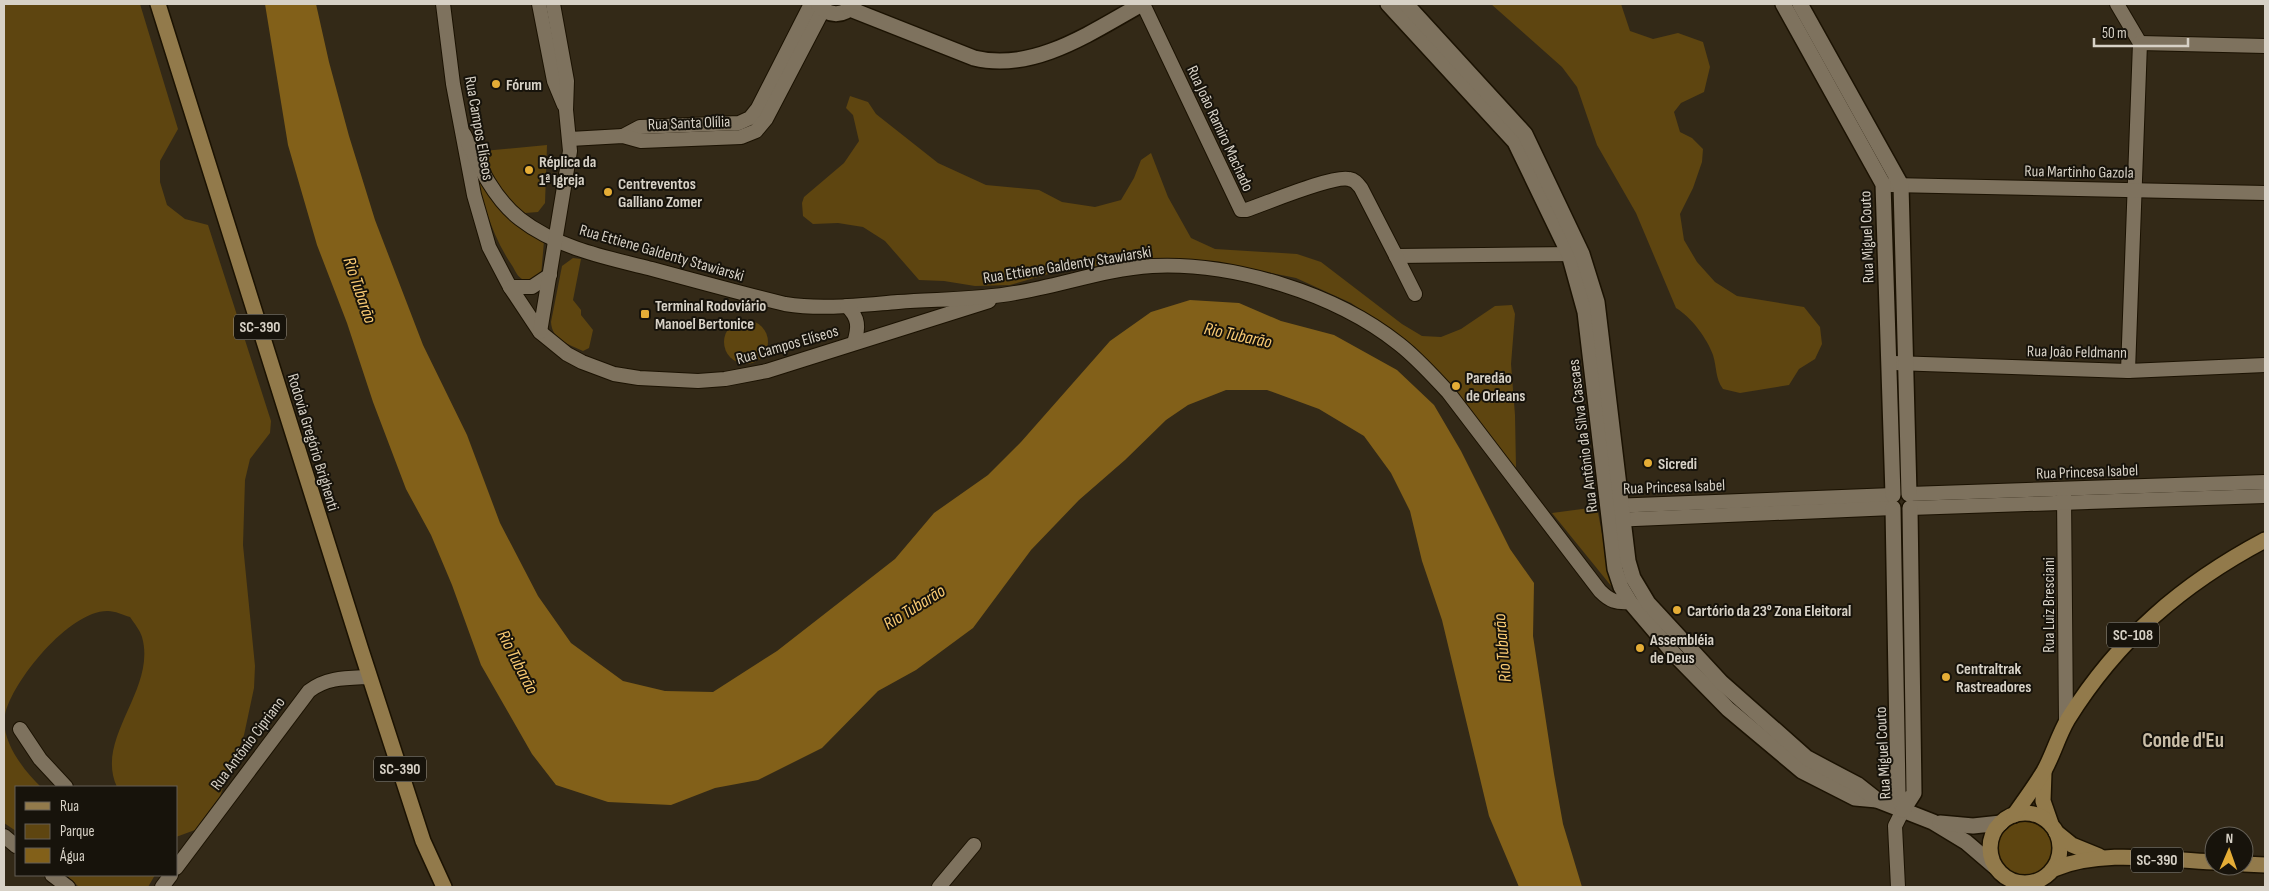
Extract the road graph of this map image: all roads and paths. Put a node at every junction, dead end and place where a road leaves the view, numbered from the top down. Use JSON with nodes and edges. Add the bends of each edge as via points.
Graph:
{"nodes":[{"id":1,"x":158,"y":4,"type":"edge"},
{"id":2,"x":443,"y":4,"type":"edge"},
{"id":3,"x":539,"y":4,"type":"edge"},
{"id":4,"x":553,"y":4,"type":"edge"},
{"id":5,"x":1143,"y":4,"type":"edge"},
{"id":6,"x":1388,"y":4,"type":"edge"},
{"id":7,"x":1406,"y":4,"type":"edge"},
{"id":8,"x":1783,"y":4,"type":"edge"},
{"id":9,"x":1800,"y":4,"type":"edge"},
{"id":10,"x":2117,"y":4,"type":"edge"},
{"id":11,"x":818,"y":6,"type":"edge"},
{"id":12,"x":852,"y":6,"type":"edge"},
{"id":13,"x":2140,"y":43,"type":"junction"},
{"id":14,"x":554,"y":45,"type":"junction"},
{"id":15,"x":2265,"y":46,"type":"edge"},
{"id":16,"x":793,"y":54,"type":"junction"},
{"id":17,"x":1458,"y":71,"type":"junction"},
{"id":18,"x":745,"y":120,"type":"junction"},
{"id":19,"x":464,"y":134,"type":"junction"},
{"id":20,"x":752,"y":134,"type":"junction"},
{"id":21,"x":624,"y":136,"type":"junction"},
{"id":22,"x":570,"y":139,"type":"junction"},
{"id":23,"x":1892,"y":185,"type":"junction"},
{"id":24,"x":2134,"y":190,"type":"junction"},
{"id":25,"x":2265,"y":193,"type":"edge"},
{"id":26,"x":556,"y":240,"type":"junction"},
{"id":27,"x":1885,"y":249,"type":"junction"},
{"id":28,"x":1903,"y":250,"type":"junction"},
{"id":29,"x":1576,"y":254,"type":"junction"},
{"id":30,"x":1396,"y":256,"type":"junction"},
{"id":31,"x":550,"y":275,"type":"junction"},
{"id":32,"x":510,"y":287,"type":"junction"},
{"id":33,"x":1014,"y":294,"type":"junction"},
{"id":34,"x":1415,"y":294,"type":"dead end"},
{"id":35,"x":847,"y":306,"type":"junction"},
{"id":36,"x":540,"y":332,"type":"junction"},
{"id":37,"x":854,"y":343,"type":"junction"},
{"id":38,"x":1888,"y":363,"type":"junction"},
{"id":39,"x":1906,"y":364,"type":"junction"},
{"id":40,"x":2265,"y":365,"type":"edge"},
{"id":41,"x":2128,"y":371,"type":"junction"},
{"id":42,"x":2265,"y":482,"type":"edge"},
{"id":43,"x":2064,"y":495,"type":"junction"},
{"id":44,"x":2265,"y":496,"type":"edge"},
{"id":45,"x":1910,"y":501,"type":"junction"},
{"id":46,"x":1893,"y":502,"type":"junction"},
{"id":47,"x":1615,"y":513,"type":"junction"},
{"id":48,"x":2265,"y":540,"type":"edge"},
{"id":49,"x":1911,"y":568,"type":"junction"},
{"id":50,"x":1894,"y":569,"type":"junction"},
{"id":51,"x":1636,"y":598,"type":"junction"},
{"id":52,"x":1895,"y":633,"type":"junction"},
{"id":53,"x":1912,"y":634,"type":"junction"},
{"id":54,"x":369,"y":676,"type":"junction"},
{"id":55,"x":2066,"y":722,"type":"junction"},
{"id":56,"x":20,"y":729,"type":"dead end"},
{"id":57,"x":2044,"y":771,"type":"junction"},
{"id":58,"x":65,"y":786,"type":"edge"},
{"id":59,"x":1903,"y":810,"type":"junction"},
{"id":60,"x":2007,"y":819,"type":"junction"},
{"id":61,"x":1933,"y":822,"type":"junction"},
{"id":62,"x":2053,"y":828,"type":"junction"},
{"id":63,"x":4,"y":836,"type":"edge"},
{"id":64,"x":15,"y":845,"type":"edge"},
{"id":65,"x":974,"y":845,"type":"dead end"},
{"id":66,"x":181,"y":856,"type":"edge"},
{"id":67,"x":2100,"y":857,"type":"junction"},
{"id":68,"x":2204,"y":862,"type":"edge"},
{"id":69,"x":2000,"y":875,"type":"edge"},
{"id":70,"x":53,"y":876,"type":"edge"},
{"id":71,"x":170,"y":876,"type":"edge"},
{"id":72,"x":2046,"y":878,"type":"edge"},
{"id":73,"x":68,"y":887,"type":"edge"},
{"id":74,"x":162,"y":887,"type":"edge"},
{"id":75,"x":444,"y":887,"type":"edge"},
{"id":76,"x":939,"y":887,"type":"edge"},
{"id":77,"x":1898,"y":887,"type":"edge"}],
"edges":[{"from":1,"to":54,"type":"main road","name":"Rodovia Gregório Brighenti","number":"SC-390"},
{"from":2,"to":19,"type":"street","name":"Rua Campos Elíseos","via":[[453,84]]},
{"from":3,"to":14,"type":"street"},
{"from":4,"to":14,"type":"street"},
{"from":5,"to":12,"type":"street","via":[[1048,54],[995,61],[974,58]]},
{"from":5,"to":30,"type":"street","name":"Rua João Ramiro Machado","via":[[1241,210],[1332,180],[1348,178],[1361,188]]},
{"from":6,"to":17,"type":"street","name":"Rua Antônio da Silva Cascaes"},
{"from":7,"to":17,"type":"street","name":"Rua Antônio da Silva Cascaes"},
{"from":8,"to":23,"type":"street","name":"Rua Miguel Couto"},
{"from":9,"to":23,"type":"street","name":"Rua Miguel Couto"},
{"from":10,"to":13,"type":"street"},
{"from":11,"to":12,"type":"street","via":[[834,14]]},
{"from":11,"to":16,"type":"street","name":"Rua Santa Olília"},
{"from":13,"to":15,"type":"street"},
{"from":13,"to":24,"type":"street"},
{"from":14,"to":22,"type":"street","via":[[554,81],[566,110]]},
{"from":16,"to":18,"type":"street","name":"Rua Santa Olília","via":[[758,108]]},
{"from":16,"to":20,"type":"street","name":"Rua Santa Olília","via":[[766,119]]},
{"from":17,"to":29,"type":"street","name":"Rua Antônio da Silva Cascaes","via":[[1515,142]]},
{"from":18,"to":20,"type":"street"},
{"from":18,"to":21,"type":"street","name":"Rua Santa Olília","via":[[733,124],[640,127]]},
{"from":19,"to":26,"type":"street","name":"Rua Ettiene Galdenty Stawiarski","via":[[486,178],[509,209]]},
{"from":19,"to":32,"type":"street","name":"Rua Campos Elíseos","via":[[480,222],[498,268]]},
{"from":20,"to":21,"type":"street","name":"Rua Santa Olília","via":[[641,141]]},
{"from":21,"to":22,"type":"street"},
{"from":22,"to":26,"type":"street"},
{"from":23,"to":24,"type":"street","name":"Rua Martinho Gazola"},
{"from":23,"to":27,"type":"street","name":"Rua Miguel Couto"},
{"from":23,"to":28,"type":"street","name":"Rua Miguel Couto"},
{"from":24,"to":25,"type":"street","name":"Rua Martinho Gazola"},
{"from":24,"to":41,"type":"street"},
{"from":26,"to":31,"type":"street"},
{"from":26,"to":35,"type":"street","name":"Rua Ettiene Galdenty Stawiarski","via":[[598,255],[785,304]]},
{"from":27,"to":28,"type":"street"},
{"from":27,"to":38,"type":"street","name":"Rua Miguel Couto"},
{"from":28,"to":39,"type":"street","name":"Rua Miguel Couto"},
{"from":29,"to":30,"type":"street"},
{"from":29,"to":47,"type":"street","name":"Rua Antônio da Silva Cascaes"},
{"from":30,"to":34,"type":"street"},
{"from":31,"to":32,"type":"street","via":[[532,287]]},
{"from":31,"to":36,"type":"street"},
{"from":32,"to":36,"type":"street","name":"Rua Campos Elíseos"},
{"from":33,"to":35,"type":"street","name":"Rua Ettiene Galdenty Stawiarski"},
{"from":33,"to":37,"type":"street","name":"Rua Campos Elíseos"},
{"from":33,"to":51,"type":"street","name":"Rua Ettiene Galdenty Stawiarski","via":[[1128,269],[1178,266],[1258,278],[1350,312],[1400,344],[1448,392],[1600,590],[1616,602]]},
{"from":35,"to":37,"type":"street","via":[[854,312],[858,324]]},
{"from":36,"to":37,"type":"street","name":"Rua Campos Elíseos","via":[[567,354],[614,374],[698,381],[749,375]]},
{"from":38,"to":39,"type":"street","name":"Rua João Feldmann"},
{"from":38,"to":46,"type":"street","name":"Rua Miguel Couto"},
{"from":39,"to":41,"type":"street","name":"Rua João Feldmann"},
{"from":39,"to":45,"type":"street","name":"Rua Miguel Couto"},
{"from":40,"to":41,"type":"street","name":"Rua João Feldmann"},
{"from":42,"to":43,"type":"street","name":"Rua Princesa Isabel"},
{"from":43,"to":44,"type":"street","name":"Rua Princesa Isabel"},
{"from":43,"to":45,"type":"street","name":"Rua Princesa Isabel"},
{"from":43,"to":55,"type":"street","name":"Rua Luiz Bresciani"},
{"from":45,"to":46,"type":"street","via":[[1899,491]]},
{"from":45,"to":49,"type":"street","name":"Rua Miguel Couto"},
{"from":46,"to":47,"type":"street","name":"Rua Princesa Isabel"},
{"from":46,"to":50,"type":"street","name":"Rua Miguel Couto"},
{"from":47,"to":51,"type":"street","name":"Rua Antônio da Silva Cascaes","via":[[1615,568],[1621,586]]},
{"from":48,"to":55,"type":"main road","number":"SC-108","via":[[2198,580],[2148,620],[2098,676]]},
{"from":49,"to":50,"type":"street"},
{"from":49,"to":53,"type":"street","name":"Rua Miguel Couto"},
{"from":50,"to":52,"type":"street","name":"Rua Miguel Couto"},
{"from":51,"to":59,"type":"street","name":"Rua Antônio da Silva Cascaes","via":[[1662,641],[1818,781],[1855,798],[1877,800]]},
{"from":52,"to":53,"type":"street"},
{"from":52,"to":59,"type":"street","name":"Rua Miguel Couto","via":[[1898,792]]},
{"from":53,"to":59,"type":"street","name":"Rua Miguel Couto","via":[[1914,793]]},
{"from":54,"to":66,"type":"street","name":"Rua Antônio Cipriano","via":[[331,679],[309,690]]},
{"from":54,"to":75,"type":"main road","name":"Rodovia Gregório Brighenti","number":"SC-390","via":[[423,841]]},
{"from":55,"to":57,"type":"main road","number":"SC-108"},
{"from":56,"to":58,"type":"street","via":[[40,759]]},
{"from":57,"to":60,"type":"main road","number":"SC-108"},
{"from":57,"to":62,"type":"main road","number":"SC-108","via":[[2043,801]]},
{"from":59,"to":61,"type":"street","name":"Rua Antônio da Silva Cascaes"},
{"from":59,"to":77,"type":"street","via":[[1896,826]]},
{"from":60,"to":61,"type":"street","name":"Rua Antônio da Silva Cascaes","via":[[1973,826]]},
{"from":60,"to":62,"type":"main road","via":[[2034,814]]},
{"from":60,"to":69,"type":"main road","via":[[1994,832],[1990,843],[1990,855]]},
{"from":61,"to":69,"type":"street","name":"Rua Antônio da Silva Cascaes","via":[[1966,842]]},
{"from":62,"to":67,"type":"main road","number":"SC-390","via":[[2078,848]]},
{"from":62,"to":72,"type":"main road","via":[[2060,851]]},
{"from":63,"to":64,"type":"street"},
{"from":65,"to":76,"type":"street"},
{"from":67,"to":68,"type":"main road","number":"SC-390"},
{"from":67,"to":72,"type":"main road","number":"SC-390","via":[[2077,860]]},
{"from":69,"to":72,"type":"main road","via":[[2022,883]]},
{"from":70,"to":73,"type":"street"},
{"from":71,"to":74,"type":"street"}]}
